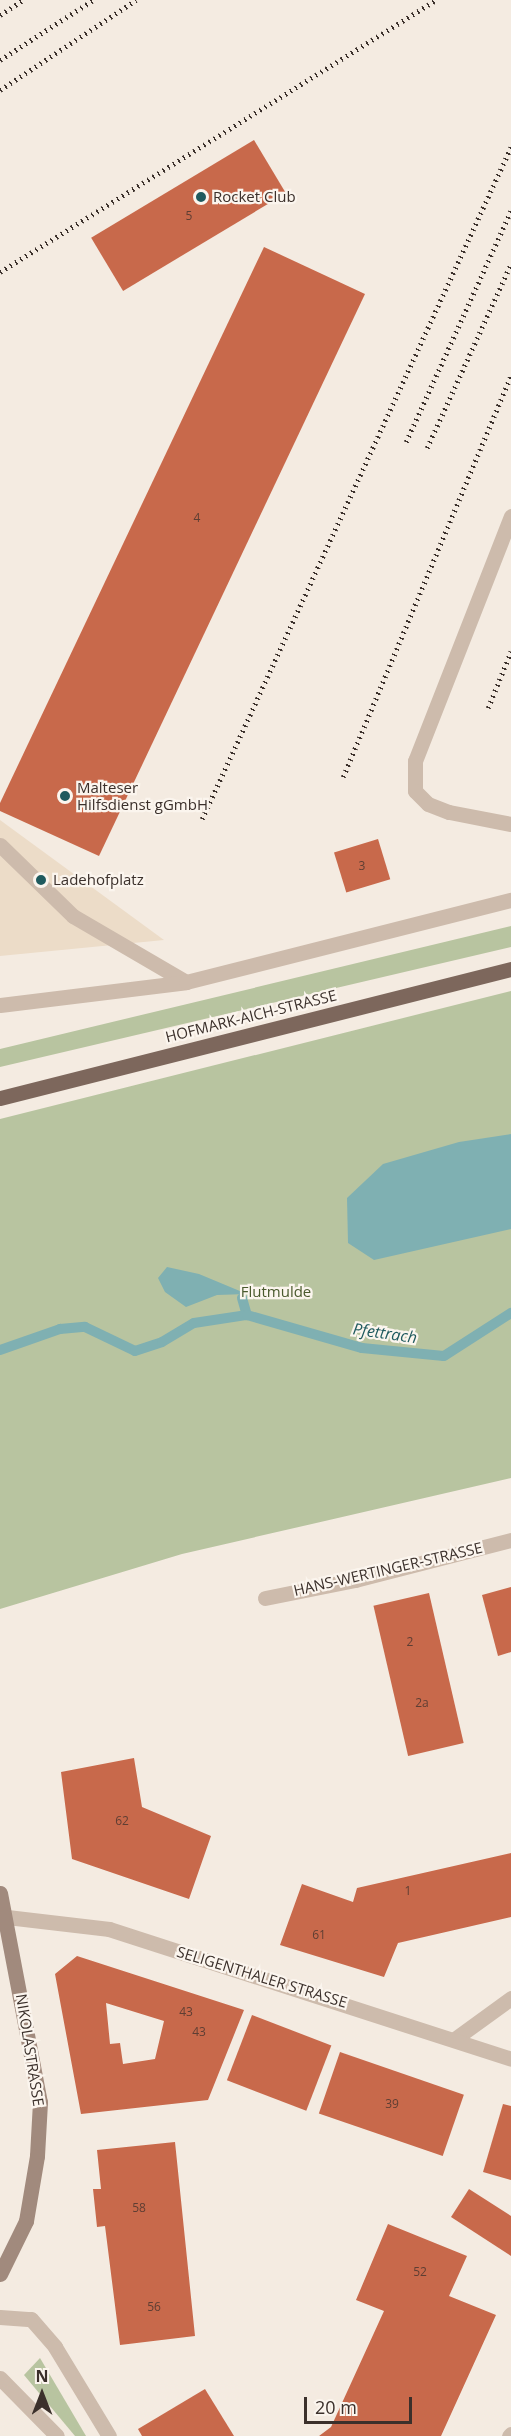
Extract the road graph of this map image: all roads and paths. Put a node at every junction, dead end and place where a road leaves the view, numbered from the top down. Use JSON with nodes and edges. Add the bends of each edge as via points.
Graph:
{"nodes":[{"id":1,"x":511,"y":516,"type":"edge"},
{"id":2,"x":511,"y":824,"type":"edge"},
{"id":3,"x":0,"y":845,"type":"edge"},
{"id":4,"x":511,"y":900,"type":"edge"},
{"id":5,"x":511,"y":969,"type":"edge"},
{"id":6,"x":186,"y":982,"type":"junction"},
{"id":7,"x":0,"y":1005,"type":"edge"},
{"id":8,"x":0,"y":1098,"type":"edge"},
{"id":9,"x":511,"y":1540,"type":"edge"},
{"id":10,"x":265,"y":1598,"type":"dead end"},
{"id":11,"x":0,"y":1893,"type":"edge"},
{"id":12,"x":8,"y":1917,"type":"junction"},
{"id":13,"x":511,"y":1998,"type":"edge"},
{"id":14,"x":456,"y":2038,"type":"junction"},
{"id":15,"x":511,"y":2058,"type":"edge"},
{"id":16,"x":0,"y":2274,"type":"edge"},
{"id":17,"x":0,"y":2317,"type":"edge"},
{"id":18,"x":0,"y":2378,"type":"edge"},
{"id":19,"x":57,"y":2436,"type":"edge"},
{"id":20,"x":109,"y":2436,"type":"edge"}],
"edges":[{"from":1,"to":2,"type":"street","via":[[415,762],[415,791],[428,804]]},
{"from":3,"to":6,"type":"street","via":[[73,916]]},
{"from":4,"to":6,"type":"street"},
{"from":5,"to":8,"type":"main road","name":"HOFMARK-AICH-STRASSE"},
{"from":6,"to":7,"type":"street"},
{"from":9,"to":10,"type":"street","name":"HANS-WERTINGER-STRASSE","via":[[356,1580]]},
{"from":11,"to":12,"type":"main road","name":"NIKOLASTRASSE"},
{"from":12,"to":14,"type":"street","name":"SELIGENTHALER STRASSE","via":[[109,1929]]},
{"from":12,"to":16,"type":"main road","name":"NIKOLASTRASSE","via":[[40,2102],[37,2156],[26,2221]]},
{"from":13,"to":14,"type":"street"},
{"from":14,"to":15,"type":"street","name":"SELIGENTHALER STRASSE"},
{"from":17,"to":20,"type":"street","via":[[31,2319],[55,2347]]},
{"from":18,"to":19,"type":"street"}]}
